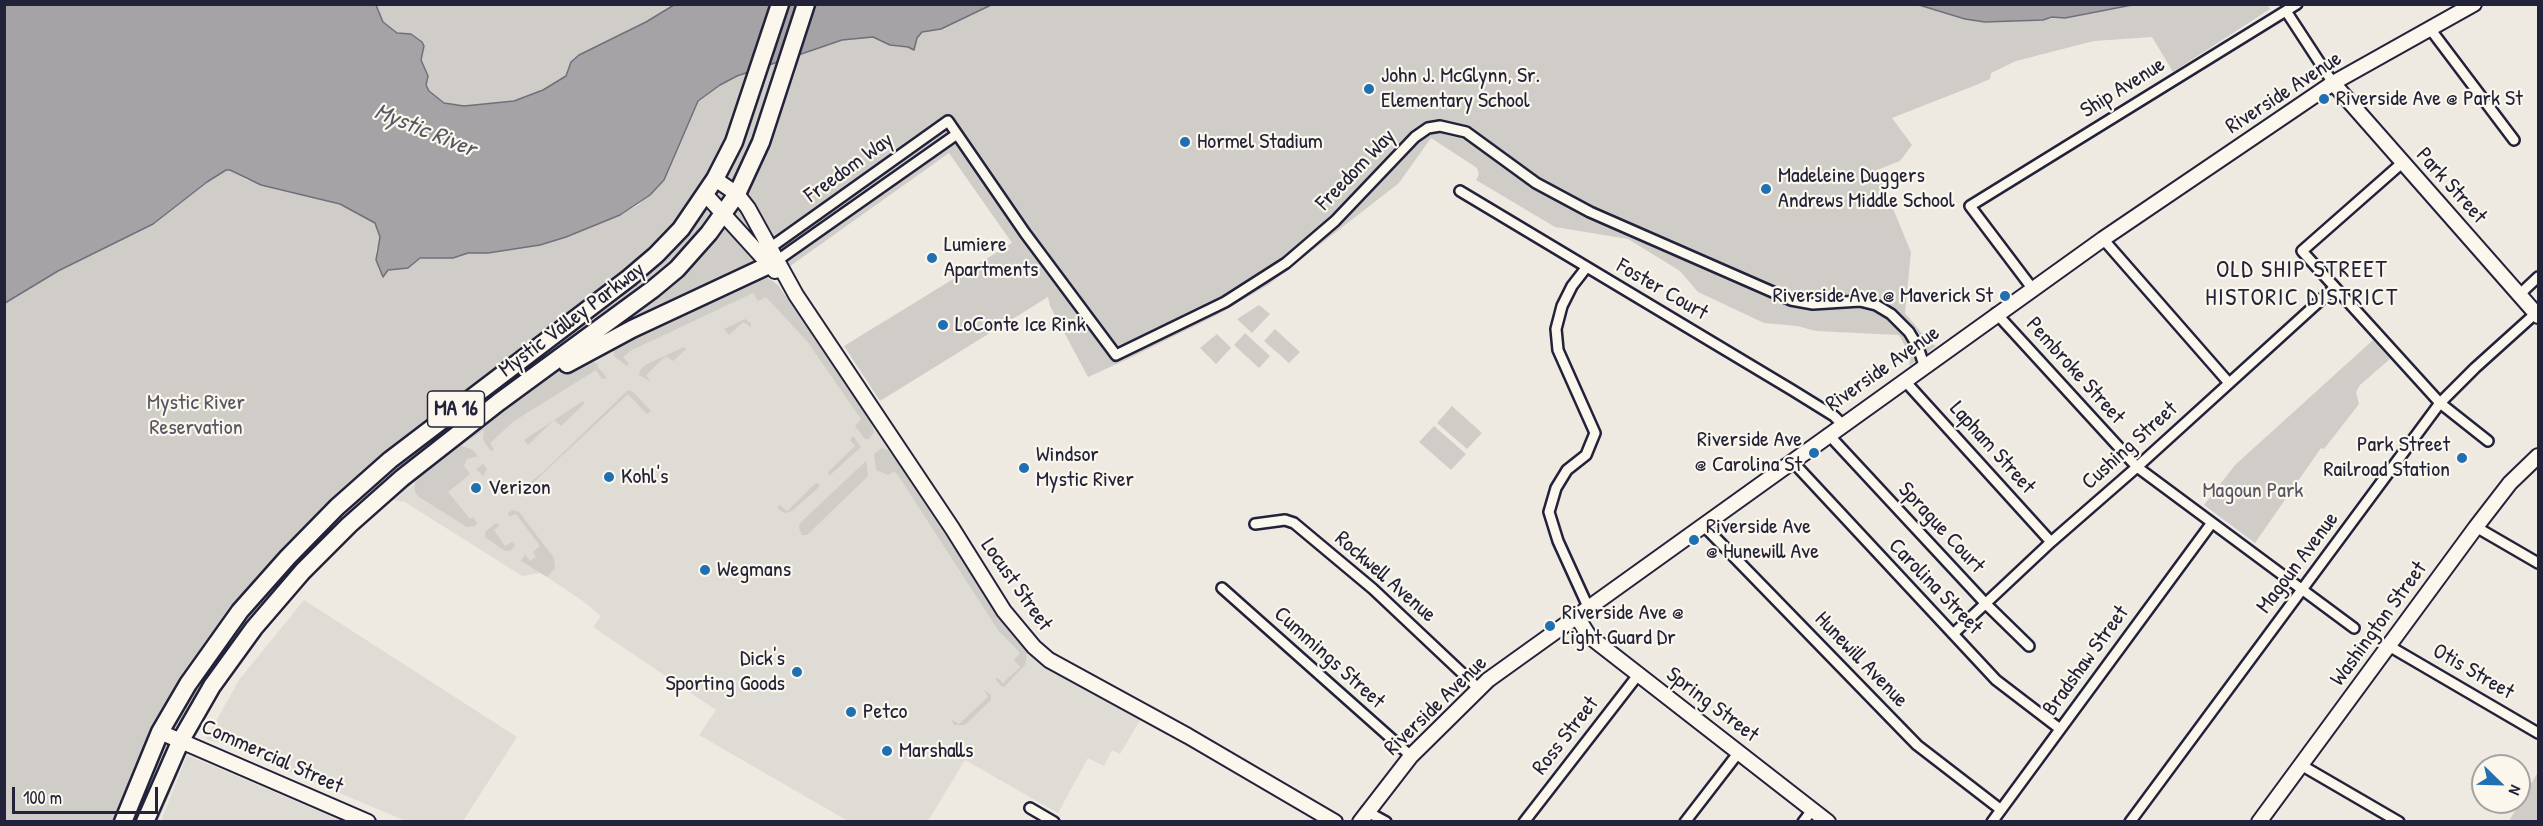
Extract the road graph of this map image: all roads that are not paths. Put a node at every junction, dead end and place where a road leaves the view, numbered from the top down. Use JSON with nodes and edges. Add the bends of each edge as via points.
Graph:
{"nodes":[{"id":1,"x":780,"y":4,"type":"edge"},
{"id":2,"x":806,"y":4,"type":"edge"},
{"id":3,"x":2297,"y":4,"type":"edge"},
{"id":4,"x":2474,"y":4,"type":"edge"},
{"id":5,"x":2286,"y":11,"type":"junction"},
{"id":6,"x":2430,"y":30,"type":"junction"},
{"id":7,"x":2333,"y":83,"type":"junction"},
{"id":8,"x":957,"y":134,"type":"junction"},
{"id":9,"x":2514,"y":140,"type":"dead end"},
{"id":10,"x":2402,"y":164,"type":"junction"},
{"id":11,"x":716,"y":179,"type":"junction"},
{"id":12,"x":1460,"y":191,"type":"dead end"},
{"id":13,"x":737,"y":194,"type":"junction"},
{"id":14,"x":706,"y":195,"type":"junction"},
{"id":15,"x":724,"y":214,"type":"junction"},
{"id":16,"x":2103,"y":239,"type":"junction"},
{"id":17,"x":770,"y":257,"type":"junction"},
{"id":18,"x":1586,"y":268,"type":"junction"},
{"id":19,"x":2538,"y":277,"type":"edge"},
{"id":20,"x":2032,"y":288,"type":"junction"},
{"id":21,"x":2334,"y":288,"type":"junction"},
{"id":22,"x":2520,"y":294,"type":"junction"},
{"id":23,"x":1996,"y":313,"type":"junction"},
{"id":24,"x":2537,"y":314,"type":"edge"},
{"id":25,"x":1924,"y":365,"type":"junction"},
{"id":26,"x":1904,"y":380,"type":"junction"},
{"id":27,"x":2229,"y":383,"type":"junction"},
{"id":28,"x":513,"y":392,"type":"junction"},
{"id":29,"x":2440,"y":403,"type":"junction"},
{"id":30,"x":1842,"y":424,"type":"junction"},
{"id":31,"x":1828,"y":434,"type":"junction"},
{"id":32,"x":2488,"y":441,"type":"dead end"},
{"id":33,"x":2538,"y":456,"type":"edge"},
{"id":34,"x":1791,"y":461,"type":"junction"},
{"id":35,"x":2137,"y":467,"type":"junction"},
{"id":36,"x":1255,"y":524,"type":"dead end"},
{"id":37,"x":2211,"y":524,"type":"junction"},
{"id":38,"x":1703,"y":525,"type":"junction"},
{"id":39,"x":2476,"y":527,"type":"junction"},
{"id":40,"x":2051,"y":542,"type":"junction"},
{"id":41,"x":2538,"y":563,"type":"edge"},
{"id":42,"x":1222,"y":588,"type":"dead end"},
{"id":43,"x":2302,"y":590,"type":"junction"},
{"id":44,"x":1986,"y":604,"type":"junction"},
{"id":45,"x":1583,"y":613,"type":"junction"},
{"id":46,"x":2354,"y":628,"type":"dead end"},
{"id":47,"x":1953,"y":634,"type":"junction"},
{"id":48,"x":2029,"y":646,"type":"dead end"},
{"id":49,"x":2389,"y":646,"type":"junction"},
{"id":50,"x":1638,"y":675,"type":"junction"},
{"id":51,"x":1478,"y":688,"type":"junction"},
{"id":52,"x":2060,"y":729,"type":"junction"},
{"id":53,"x":160,"y":732,"type":"junction"},
{"id":54,"x":2538,"y":733,"type":"edge"},
{"id":55,"x":181,"y":740,"type":"junction"},
{"id":56,"x":1739,"y":752,"type":"junction"},
{"id":57,"x":1411,"y":756,"type":"junction"},
{"id":58,"x":2301,"y":765,"type":"junction"},
{"id":59,"x":1030,"y":808,"type":"dead end"},
{"id":60,"x":1813,"y":809,"type":"junction"},
{"id":61,"x":2000,"y":809,"type":"junction"},
{"id":62,"x":1363,"y":817,"type":"edge"},
{"id":63,"x":123,"y":822,"type":"edge"},
{"id":64,"x":145,"y":822,"type":"edge"},
{"id":65,"x":368,"y":822,"type":"edge"},
{"id":66,"x":1054,"y":822,"type":"edge"},
{"id":67,"x":1335,"y":822,"type":"edge"},
{"id":68,"x":1386,"y":822,"type":"edge"},
{"id":69,"x":1524,"y":822,"type":"edge"},
{"id":70,"x":1685,"y":822,"type":"edge"},
{"id":71,"x":1803,"y":822,"type":"edge"},
{"id":72,"x":1828,"y":822,"type":"edge"},
{"id":73,"x":1992,"y":822,"type":"edge"},
{"id":74,"x":2130,"y":822,"type":"edge"},
{"id":75,"x":2259,"y":822,"type":"edge"},
{"id":76,"x":2399,"y":822,"type":"edge"}],
"edges":[{"from":1,"to":11,"type":"highway","name":"Mystic Valley Parkway","number":"MA 16","via":[[734,142]]},
{"from":2,"to":13,"type":"highway","name":"Mystic Valley Parkway","number":"MA 16","via":[[761,142]]},
{"from":3,"to":5,"type":"street","name":"Ship Avenue"},
{"from":4,"to":6,"type":"street","name":"Riverside Avenue"},
{"from":5,"to":7,"type":"street"},
{"from":5,"to":20,"type":"street","name":"Ship Avenue","via":[[1970,206]]},
{"from":6,"to":7,"type":"street","name":"Riverside Avenue"},
{"from":6,"to":9,"type":"street"},
{"from":7,"to":10,"type":"street","name":"Park Street"},
{"from":7,"to":16,"type":"street","name":"Riverside Avenue"},
{"from":8,"to":17,"type":"street","name":"Freedom Way"},
{"from":8,"to":17,"type":"street","name":"Freedom Way","via":[[948,121]]},
{"from":8,"to":25,"type":"street","name":"Freedom Way","via":[[1116,355],[1225,302],[1286,263],[1335,221],[1415,137],[1428,128],[1440,126],[1466,132],[1536,183],[1590,212],[1791,300],[1814,304],[1860,301],[1876,305],[1909,332]]},
{"from":10,"to":21,"type":"street","via":[[2302,251]]},
{"from":10,"to":22,"type":"street","name":"Park Street"},
{"from":11,"to":13,"type":"street","name":"Locust Street"},
{"from":11,"to":14,"type":"highway","name":"Mystic Valley Parkway","number":"MA 16"},
{"from":12,"to":18,"type":"street","name":"Foster Court"},
{"from":13,"to":15,"type":"highway","name":"Mystic Valley Parkway","number":"MA 16"},
{"from":13,"to":17,"type":"street","name":"Locust Street","via":[[748,208]]},
{"from":14,"to":15,"type":"street","name":"Locust Street"},
{"from":14,"to":53,"type":"highway","name":"Mystic Valley Parkway","number":"MA 16","via":[[681,230],[656,255],[404,449],[324,519],[229,624]]},
{"from":15,"to":17,"type":"street","name":"Locust Street"},
{"from":15,"to":28,"type":"highway","name":"Mystic Valley Parkway","number":"MA 16","via":[[667,278]]},
{"from":16,"to":20,"type":"street","name":"Riverside Avenue"},
{"from":16,"to":27,"type":"street"},
{"from":17,"to":28,"type":"highway"},
{"from":17,"to":67,"type":"street","name":"Locust Street","via":[[1004,611],[1034,647],[1049,660]]},
{"from":18,"to":30,"type":"street","name":"Foster Court","via":[[1792,390]]},
{"from":18,"to":45,"type":"street","via":[[1562,306],[1556,329],[1558,350],[1595,433],[1586,455],[1567,470],[1556,488],[1549,512]]},
{"from":19,"to":22,"type":"street"},
{"from":20,"to":23,"type":"street","name":"Riverside Avenue"},
{"from":21,"to":27,"type":"street","name":"Cushing Street"},
{"from":21,"to":29,"type":"street"},
{"from":22,"to":24,"type":"street","name":"Park Street"},
{"from":23,"to":25,"type":"street","name":"Riverside Avenue"},
{"from":23,"to":35,"type":"street","name":"Pembroke Street"},
{"from":24,"to":29,"type":"street","name":"Magoun Avenue"},
{"from":25,"to":26,"type":"street","name":"Riverside Avenue"},
{"from":26,"to":30,"type":"street","name":"Riverside Avenue"},
{"from":26,"to":40,"type":"street","name":"Lapham Street"},
{"from":27,"to":35,"type":"street","name":"Cushing Street"},
{"from":28,"to":55,"type":"highway","name":"Mystic Valley Parkway","number":"MA 16","via":[[388,489],[303,571],[238,649]]},
{"from":29,"to":32,"type":"street"},
{"from":29,"to":43,"type":"street","name":"Magoun Avenue"},
{"from":30,"to":31,"type":"street","name":"Riverside Avenue"},
{"from":31,"to":34,"type":"street","name":"Riverside Avenue"},
{"from":31,"to":44,"type":"street","name":"Sprague Court"},
{"from":33,"to":39,"type":"street","name":"Washington Street","via":[[2510,483]]},
{"from":34,"to":38,"type":"street","name":"Riverside Avenue"},
{"from":34,"to":47,"type":"street","name":"Carolina Street"},
{"from":35,"to":37,"type":"street","name":"Pembroke Street"},
{"from":35,"to":40,"type":"street","name":"Cushing Street"},
{"from":36,"to":51,"type":"street","name":"Rockwell Avenue","via":[[1285,520],[1294,523],[1373,589]]},
{"from":37,"to":43,"type":"street","name":"Pembroke Street"},
{"from":37,"to":52,"type":"street","name":"Bradshaw Street"},
{"from":38,"to":45,"type":"street","name":"Riverside Avenue"},
{"from":38,"to":61,"type":"street","name":"Hunewill Avenue","via":[[1917,745]]},
{"from":39,"to":41,"type":"street"},
{"from":39,"to":49,"type":"street","name":"Washington Street"},
{"from":40,"to":44,"type":"street","name":"Cushing Street"},
{"from":42,"to":57,"type":"street","name":"Cummings Street"},
{"from":43,"to":46,"type":"street","name":"Pembroke Street"},
{"from":43,"to":74,"type":"street","name":"Magoun Avenue"},
{"from":44,"to":47,"type":"street","name":"Cushing Street"},
{"from":44,"to":48,"type":"street","name":"Sprague Court"},
{"from":45,"to":50,"type":"street","name":"Spring Street","via":[[1589,636]]},
{"from":45,"to":51,"type":"street","name":"Riverside Avenue"},
{"from":47,"to":52,"type":"street","name":"Carolina Street","via":[[2003,687]]},
{"from":49,"to":54,"type":"street","name":"Otis Street"},
{"from":49,"to":58,"type":"street","name":"Washington Street"},
{"from":50,"to":56,"type":"street","name":"Spring Street"},
{"from":50,"to":69,"type":"street","name":"Ross Street"},
{"from":51,"to":57,"type":"street","name":"Riverside Avenue"},
{"from":52,"to":61,"type":"street","name":"Bradshaw Street"},
{"from":53,"to":55,"type":"street","name":"Commercial Street"},
{"from":53,"to":63,"type":"highway","name":"Mystic Valley Parkway","number":"MA 16"},
{"from":55,"to":64,"type":"highway","name":"Mystic Valley Parkway","number":"MA 16"},
{"from":55,"to":65,"type":"street","name":"Commercial Street"},
{"from":56,"to":60,"type":"street","name":"Spring Street"},
{"from":56,"to":70,"type":"street"},
{"from":57,"to":62,"type":"street","name":"Riverside Avenue"},
{"from":58,"to":75,"type":"street","name":"Washington Street"},
{"from":58,"to":76,"type":"street"},
{"from":59,"to":66,"type":"street"},
{"from":60,"to":71,"type":"street"},
{"from":60,"to":72,"type":"street","name":"Spring Street"},
{"from":61,"to":73,"type":"street","name":"Bradshaw Street"},
{"from":62,"to":68,"type":"street"}]}
